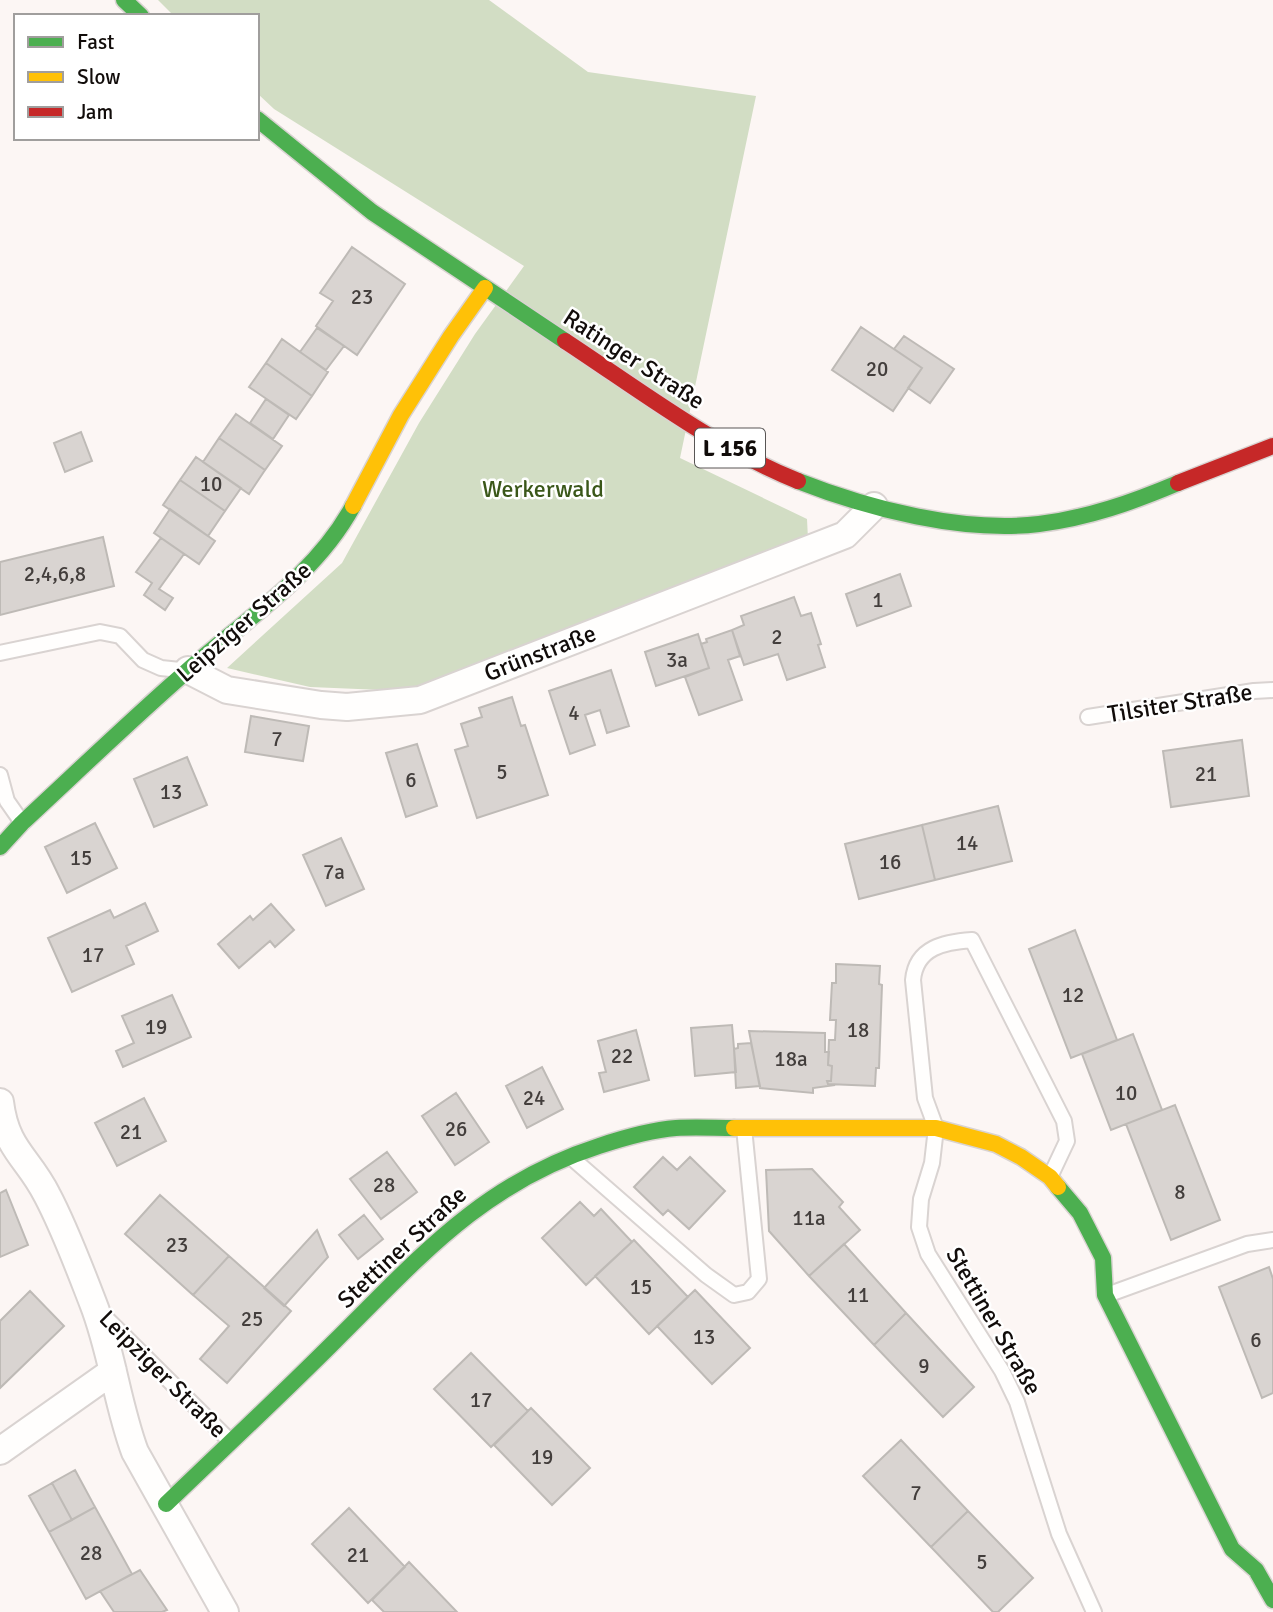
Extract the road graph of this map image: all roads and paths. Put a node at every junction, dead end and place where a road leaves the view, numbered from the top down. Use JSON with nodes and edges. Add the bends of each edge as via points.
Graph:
{"nodes":[{"id":1,"x":124,"y":0,"type":"edge"},
{"id":2,"x":139,"y":14,"type":"edge"},
{"id":3,"x":259,"y":121,"type":"edge"},
{"id":4,"x":485,"y":288,"type":"junction"},
{"id":5,"x":1273,"y":446,"type":"edge"},
{"id":6,"x":874,"y":506,"type":"junction"},
{"id":7,"x":0,"y":653,"type":"edge"},
{"id":8,"x":188,"y":670,"type":"junction"},
{"id":9,"x":1273,"y":690,"type":"edge"},
{"id":10,"x":1088,"y":717,"type":"dead end"},
{"id":11,"x":0,"y":775,"type":"edge"},
{"id":12,"x":22,"y":822,"type":"junction"},
{"id":13,"x":0,"y":847,"type":"edge"},
{"id":14,"x":1,"y":1114,"type":"edge"},
{"id":15,"x":744,"y":1127,"type":"junction"},
{"id":16,"x":936,"y":1128,"type":"junction"},
{"id":17,"x":570,"y":1156,"type":"junction"},
{"id":18,"x":1050,"y":1177,"type":"junction"},
{"id":19,"x":1273,"y":1240,"type":"edge"},
{"id":20,"x":1105,"y":1296,"type":"junction"},
{"id":21,"x":94,"y":1306,"type":"junction"},
{"id":22,"x":113,"y":1371,"type":"junction"},
{"id":23,"x":231,"y":1442,"type":"junction"},
{"id":24,"x":0,"y":1451,"type":"edge"},
{"id":25,"x":166,"y":1504,"type":"junction"},
{"id":26,"x":1273,"y":1563,"type":"edge"},
{"id":27,"x":1256,"y":1570,"type":"junction"},
{"id":28,"x":1273,"y":1601,"type":"edge"},
{"id":29,"x":225,"y":1612,"type":"edge"},
{"id":30,"x":1094,"y":1612,"type":"edge"}],
"edges":[{"from":1,"to":2,"type":"street"},
{"from":3,"to":4,"type":"street","name":"Ratinger Straße","number":"L 156","via":[[361,204]]},
{"from":4,"to":6,"type":"street","name":"Ratinger Straße","number":"L 156","via":[[723,444],[772,470]]},
{"from":4,"to":8,"type":"street","name":"Leipziger Straße","via":[[401,415],[327,546],[295,581]]},
{"from":5,"to":6,"type":"street","name":"Ratinger Straße","number":"L 156","via":[[1130,503],[1051,523],[983,525]]},
{"from":6,"to":8,"type":"street","name":"Grünstraße","via":[[845,535],[420,700],[321,705],[227,691]]},
{"from":7,"to":8,"type":"lane","via":[[100,632],[120,636],[144,660],[161,668]]},
{"from":8,"to":12,"type":"street","name":"Leipziger Straße"},
{"from":9,"to":10,"type":"lane","name":"Tilsiter Straße"},
{"from":11,"to":12,"type":"lane","via":[[7,801]]},
{"from":12,"to":13,"type":"street","name":"Leipziger Straße"},
{"from":14,"to":21,"type":"street","name":"Leipziger Straße","via":[[10,1142],[49,1198]]},
{"from":15,"to":16,"type":"street","name":"Stettiner Straße"},
{"from":15,"to":17,"type":"street","name":"Stettiner Straße","via":[[638,1133]]},
{"from":15,"to":17,"type":"lane","via":[[759,1279],[748,1293],[734,1294],[706,1275]]},
{"from":16,"to":18,"type":"street","name":"Stettiner Straße","via":[[996,1144]]},
{"from":16,"to":18,"type":"lane","name":"Stettiner Straße","via":[[923,1085],[914,972],[923,955],[934,947],[972,940],[1064,1121],[1067,1141]]},
{"from":16,"to":30,"type":"lane","name":"Stettiner Straße","via":[[919,1227],[928,1254],[1017,1402],[1059,1534]]},
{"from":17,"to":23,"type":"street","name":"Stettiner Straße","via":[[492,1196],[449,1229]]},
{"from":18,"to":20,"type":"street","name":"Stettiner Straße","via":[[1080,1213],[1103,1258]]},
{"from":19,"to":20,"type":"lane","via":[[1247,1244]]},
{"from":20,"to":27,"type":"street","name":"Stettiner Straße","via":[[1232,1549]]},
{"from":21,"to":22,"type":"street","name":"Leipziger Straße"},
{"from":21,"to":23,"type":"lane","name":"Leipziger Straße"},
{"from":22,"to":24,"type":"street"},
{"from":22,"to":25,"type":"street","name":"Leipziger Straße","via":[[135,1452]]},
{"from":23,"to":25,"type":"street","name":"Stettiner Straße"},
{"from":25,"to":29,"type":"street","name":"Leipziger Straße"},
{"from":26,"to":27,"type":"lane"},
{"from":27,"to":28,"type":"street","name":"Stettiner Straße"}]}
